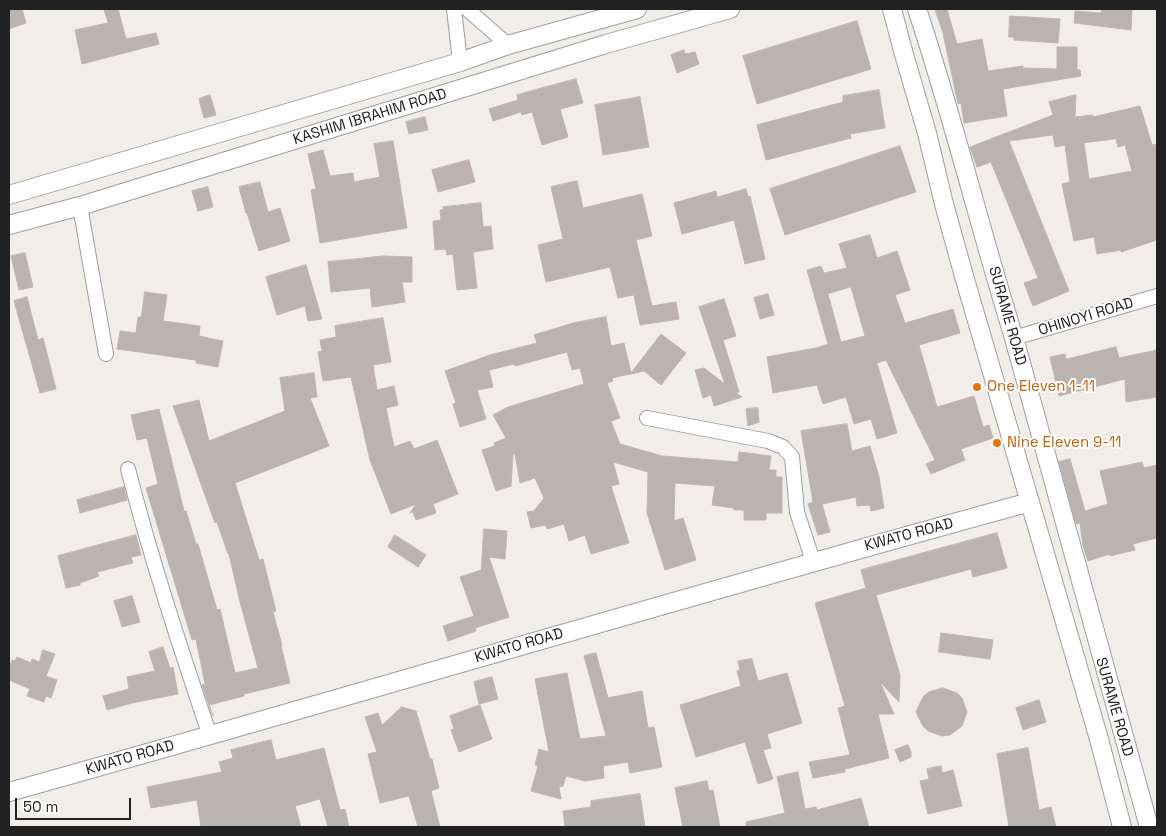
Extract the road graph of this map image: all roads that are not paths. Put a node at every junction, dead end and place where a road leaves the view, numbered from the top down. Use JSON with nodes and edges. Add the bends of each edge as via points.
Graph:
{"nodes":[{"id":1,"x":454,"y":9,"type":"edge"},
{"id":2,"x":467,"y":9,"type":"edge"},
{"id":3,"x":637,"y":9,"type":"edge"},
{"id":4,"x":730,"y":9,"type":"edge"},
{"id":5,"x":892,"y":9,"type":"edge"},
{"id":6,"x":917,"y":9,"type":"edge"},
{"id":7,"x":508,"y":45,"type":"junction"},
{"id":8,"x":460,"y":62,"type":"junction"},
{"id":9,"x":177,"y":147,"type":"junction"},
{"id":10,"x":186,"y":173,"type":"junction"},
{"id":11,"x":9,"y":196,"type":"edge"},
{"id":12,"x":80,"y":206,"type":"junction"},
{"id":13,"x":9,"y":225,"type":"edge"},
{"id":14,"x":1157,"y":296,"type":"edge"},
{"id":15,"x":1014,"y":338,"type":"junction"},
{"id":16,"x":106,"y":354,"type":"dead end"},
{"id":17,"x":647,"y":418,"type":"dead end"},
{"id":18,"x":128,"y":469,"type":"dead end"},
{"id":19,"x":1030,"y":502,"type":"junction"},
{"id":20,"x":813,"y":561,"type":"junction"},
{"id":21,"x":210,"y":736,"type":"junction"},
{"id":22,"x":9,"y":792,"type":"edge"},
{"id":23,"x":1122,"y":827,"type":"edge"},
{"id":24,"x":1148,"y":827,"type":"edge"}],
"edges":[{"from":1,"to":8,"type":"street"},
{"from":2,"to":7,"type":"street"},
{"from":3,"to":7,"type":"street","name":"KASHIM IBRAHIM ROAD"},
{"from":4,"to":10,"type":"street","name":"KASHIM IBRAHIM ROAD"},
{"from":5,"to":19,"type":"street","name":"SURAME ROAD"},
{"from":6,"to":15,"type":"street","name":"SURAME ROAD"},
{"from":7,"to":8,"type":"street","name":"KASHIM IBRAHIM ROAD"},
{"from":8,"to":9,"type":"street","name":"KASHIM IBRAHIM ROAD"},
{"from":9,"to":10,"type":"street"},
{"from":9,"to":11,"type":"street","name":"KASHIM IBRAHIM ROAD"},
{"from":10,"to":12,"type":"street","name":"KASHIM IBRAHIM ROAD"},
{"from":12,"to":13,"type":"street","name":"KASHIM IBRAHIM ROAD"},
{"from":12,"to":16,"type":"street"},
{"from":14,"to":15,"type":"street","name":"OHINOYI ROAD"},
{"from":15,"to":24,"type":"street","name":"SURAME ROAD"},
{"from":17,"to":20,"type":"street","via":[[768,441],[783,447],[792,456],[797,512]]},
{"from":18,"to":21,"type":"street","via":[[172,623]]},
{"from":19,"to":20,"type":"street","name":"KWATO ROAD"},
{"from":19,"to":23,"type":"street","name":"SURAME ROAD"},
{"from":20,"to":21,"type":"street","name":"KWATO ROAD"},
{"from":21,"to":22,"type":"street","name":"KWATO ROAD"}]}
